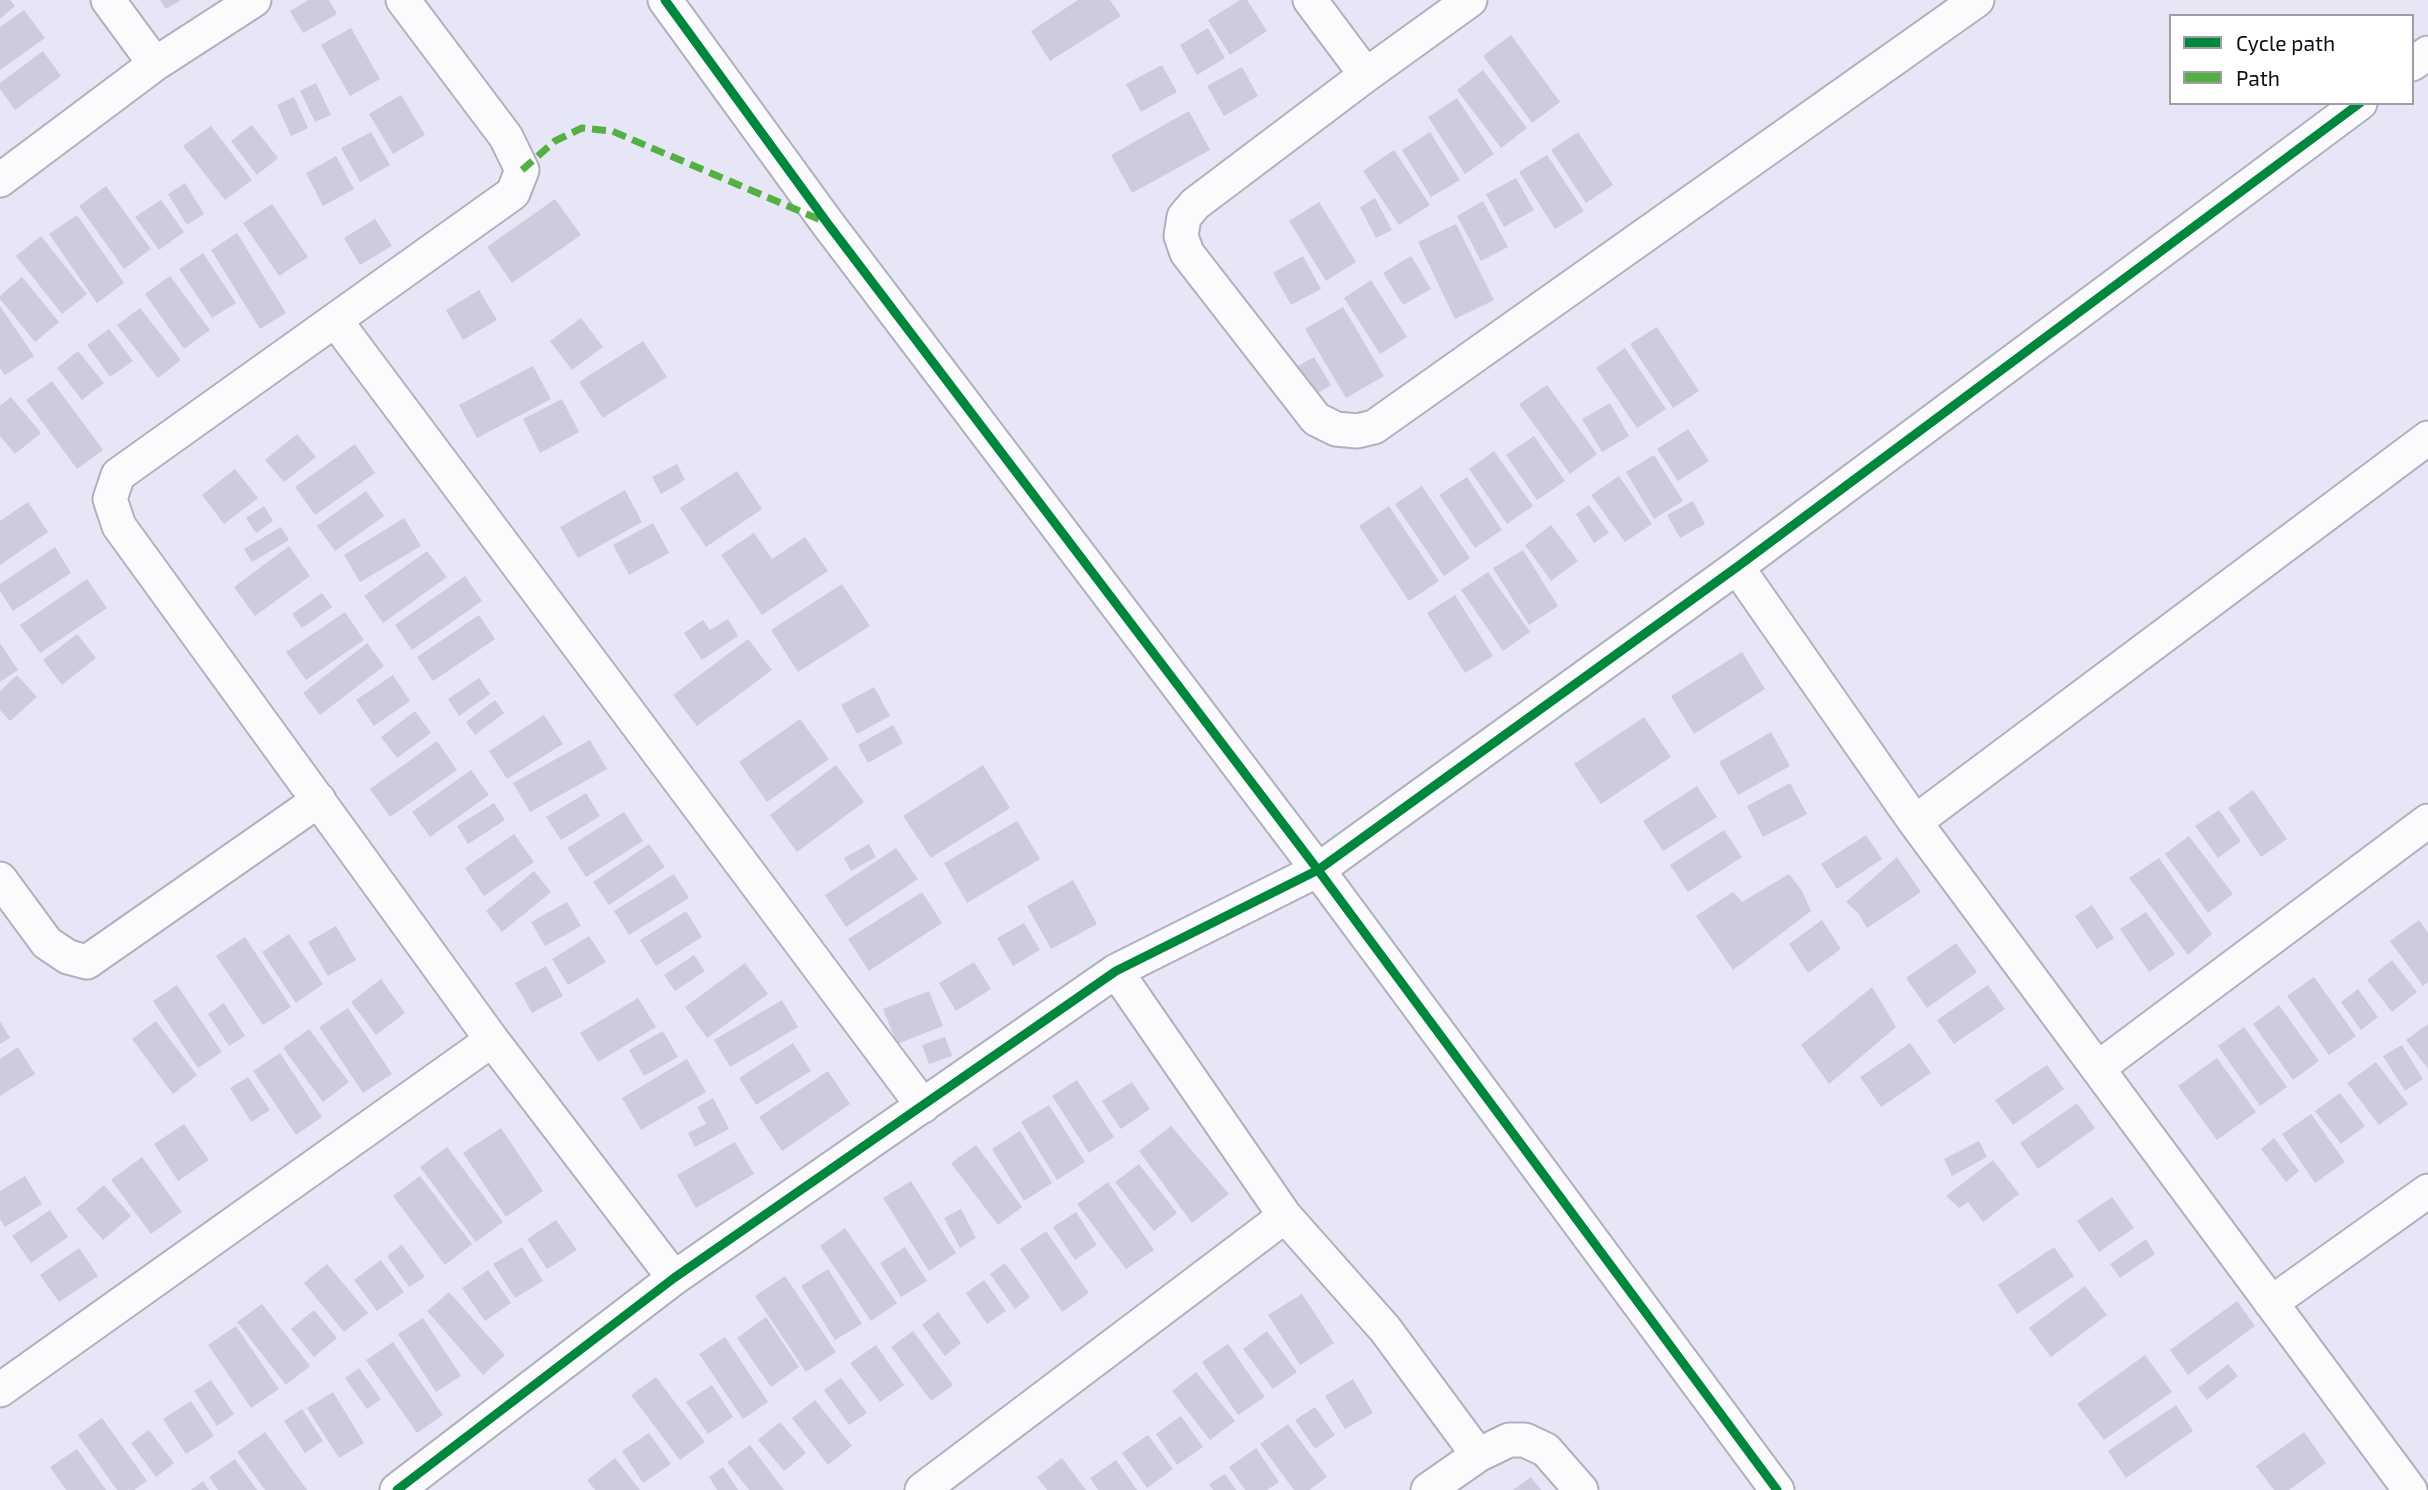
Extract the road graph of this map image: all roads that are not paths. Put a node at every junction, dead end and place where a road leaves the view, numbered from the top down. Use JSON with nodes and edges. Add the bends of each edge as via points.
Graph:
{"nodes":[{"id":1,"x":108,"y":0,"type":"edge"},
{"id":2,"x":254,"y":0,"type":"edge"},
{"id":3,"x":403,"y":0,"type":"edge"},
{"id":4,"x":665,"y":0,"type":"edge"},
{"id":5,"x":1310,"y":0,"type":"edge"},
{"id":6,"x":1470,"y":0,"type":"edge"},
{"id":7,"x":1977,"y":0,"type":"edge"},
{"id":8,"x":155,"y":64,"type":"junction"},
{"id":9,"x":1366,"y":75,"type":"junction"},
{"id":10,"x":2357,"y":105,"type":"edge"},
{"id":11,"x":0,"y":180,"type":"edge"},
{"id":12,"x":335,"y":320,"type":"junction"},
{"id":13,"x":2428,"y":438,"type":"edge"},
{"id":14,"x":1737,"y":567,"type":"junction"},
{"id":15,"x":319,"y":800,"type":"junction"},
{"id":16,"x":2428,"y":821,"type":"edge"},
{"id":17,"x":1915,"y":822,"type":"junction"},
{"id":18,"x":1318,"y":870,"type":"junction"},
{"id":19,"x":0,"y":879,"type":"edge"},
{"id":20,"x":1116,"y":971,"type":"junction"},
{"id":21,"x":492,"y":1040,"type":"junction"},
{"id":22,"x":2098,"y":1068,"type":"junction"},
{"id":23,"x":923,"y":1107,"type":"junction"},
{"id":24,"x":2428,"y":1192,"type":"edge"},
{"id":25,"x":1285,"y":1216,"type":"junction"},
{"id":26,"x":674,"y":1278,"type":"junction"},
{"id":27,"x":2271,"y":1303,"type":"junction"},
{"id":28,"x":4,"y":1379,"type":"edge"},
{"id":29,"x":1478,"y":1455,"type":"junction"},
{"id":30,"x":397,"y":1490,"type":"edge"},
{"id":31,"x":922,"y":1490,"type":"edge"},
{"id":32,"x":1428,"y":1490,"type":"edge"},
{"id":33,"x":1581,"y":1490,"type":"edge"},
{"id":34,"x":1777,"y":1490,"type":"edge"},
{"id":35,"x":2410,"y":1490,"type":"edge"}],
"edges":[{"from":1,"to":8,"type":"street"},
{"from":2,"to":8,"type":"street"},
{"from":3,"to":12,"type":"street","via":[[506,137],[522,170],[513,193]]},
{"from":4,"to":18,"type":"street","via":[[828,224]]},
{"from":5,"to":9,"type":"street"},
{"from":6,"to":9,"type":"street"},
{"from":7,"to":9,"type":"street","via":[[1374,427],[1357,431],[1336,429],[1315,418],[1187,253],[1181,236],[1184,217],[1195,204]]},
{"from":8,"to":11,"type":"street"},
{"from":10,"to":14,"type":"street"},
{"from":12,"to":15,"type":"street","via":[[118,475],[110,499],[119,526]]},
{"from":12,"to":23,"type":"street"},
{"from":13,"to":17,"type":"street"},
{"from":14,"to":17,"type":"street"},
{"from":14,"to":18,"type":"street"},
{"from":15,"to":19,"type":"street","via":[[87,962],[68,957],[47,943]]},
{"from":15,"to":21,"type":"street"},
{"from":16,"to":22,"type":"street"},
{"from":17,"to":22,"type":"street"},
{"from":18,"to":20,"type":"street"},
{"from":18,"to":34,"type":"street"},
{"from":20,"to":23,"type":"street"},
{"from":20,"to":25,"type":"street"},
{"from":21,"to":26,"type":"street"},
{"from":21,"to":28,"type":"street"},
{"from":22,"to":27,"type":"street"},
{"from":23,"to":26,"type":"street"},
{"from":24,"to":27,"type":"street"},
{"from":25,"to":29,"type":"street","via":[[1385,1329]]},
{"from":25,"to":31,"type":"street"},
{"from":26,"to":30,"type":"street"},
{"from":27,"to":35,"type":"street"},
{"from":29,"to":32,"type":"street"},
{"from":29,"to":33,"type":"street","via":[[1509,1440],[1525,1440],[1546,1450]]}]}
